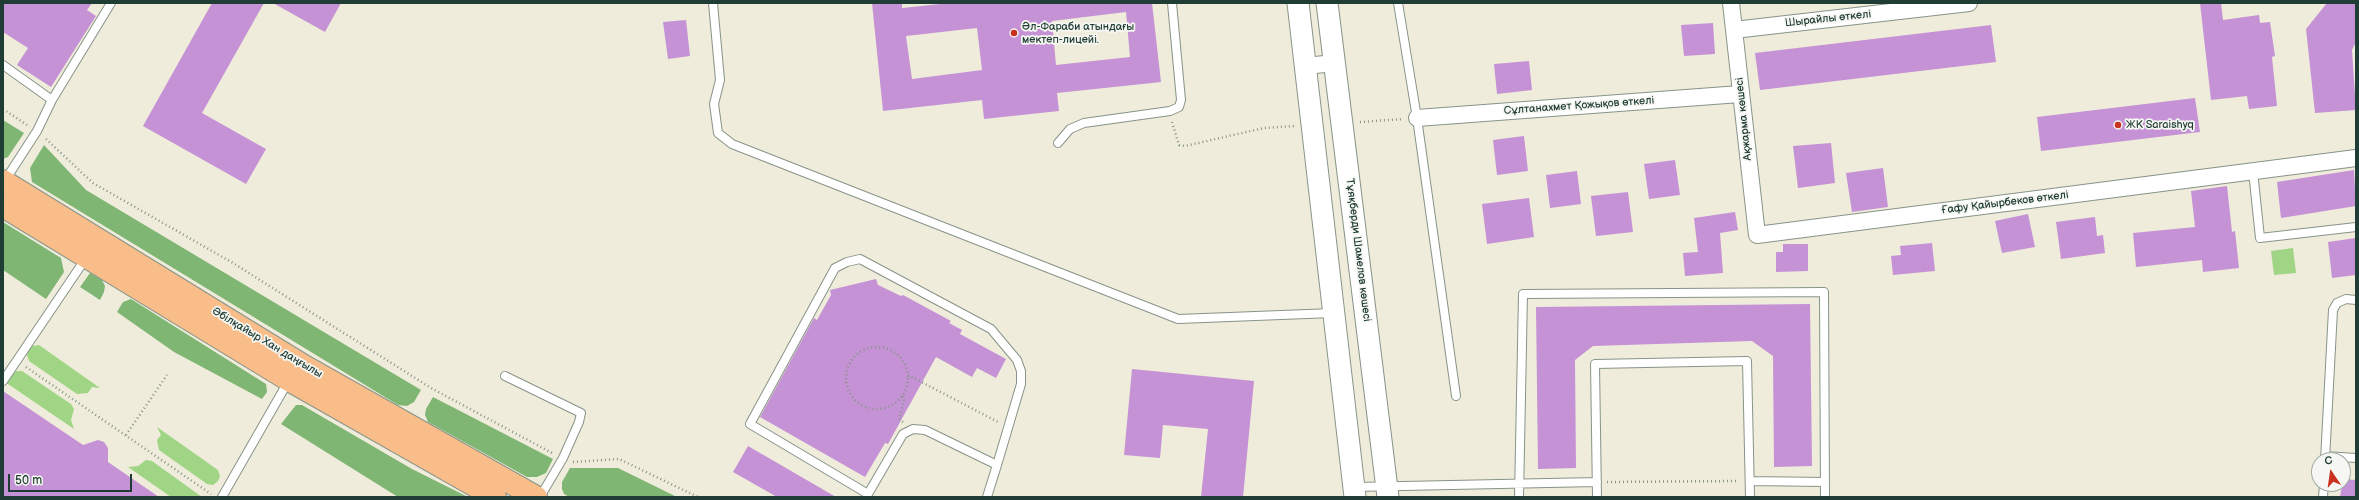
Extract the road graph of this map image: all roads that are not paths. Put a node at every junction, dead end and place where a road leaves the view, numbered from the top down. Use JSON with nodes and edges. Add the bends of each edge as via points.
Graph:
{"nodes":[{"id":1,"x":110,"y":3,"type":"edge"},
{"id":2,"x":713,"y":3,"type":"edge"},
{"id":3,"x":1172,"y":3,"type":"edge"},
{"id":4,"x":1298,"y":3,"type":"edge"},
{"id":5,"x":1327,"y":3,"type":"edge"},
{"id":6,"x":1398,"y":3,"type":"edge"},
{"id":7,"x":1731,"y":3,"type":"edge"},
{"id":8,"x":1969,"y":3,"type":"edge"},
{"id":9,"x":1734,"y":30,"type":"junction"},
{"id":10,"x":1335,"y":63,"type":"junction"},
{"id":11,"x":3,"y":65,"type":"edge"},
{"id":12,"x":1305,"y":66,"type":"junction"},
{"id":13,"x":1740,"y":94,"type":"junction"},
{"id":14,"x":52,"y":100,"type":"junction"},
{"id":15,"x":1417,"y":118,"type":"junction"},
{"id":16,"x":1058,"y":143,"type":"dead end"},
{"id":17,"x":2356,"y":158,"type":"edge"},
{"id":18,"x":2253,"y":171,"type":"junction"},
{"id":19,"x":3,"y":182,"type":"edge"},
{"id":20,"x":3,"y":206,"type":"edge"},
{"id":21,"x":2356,"y":227,"type":"edge"},
{"id":22,"x":1757,"y":235,"type":"joint"},
{"id":23,"x":86,"y":258,"type":"junction"},
{"id":24,"x":2356,"y":300,"type":"edge"},
{"id":25,"x":1333,"y":313,"type":"junction"},
{"id":26,"x":505,"y":376,"type":"dead end"},
{"id":27,"x":289,"y":380,"type":"junction"},
{"id":28,"x":3,"y":381,"type":"edge"},
{"id":29,"x":1456,"y":396,"type":"dead end"},
{"id":30,"x":2325,"y":452,"type":"edge"},
{"id":31,"x":997,"y":465,"type":"junction"},
{"id":32,"x":1750,"y":481,"type":"junction"},
{"id":33,"x":1597,"y":482,"type":"junction"},
{"id":34,"x":1825,"y":482,"type":"junction"},
{"id":35,"x":1518,"y":483,"type":"junction"},
{"id":36,"x":1388,"y":491,"type":"edge"},
{"id":37,"x":1354,"y":492,"type":"edge"},
{"id":38,"x":222,"y":497,"type":"edge"},
{"id":39,"x":495,"y":497,"type":"edge"},
{"id":40,"x":536,"y":497,"type":"edge"},
{"id":41,"x":540,"y":497,"type":"edge"},
{"id":42,"x":987,"y":497,"type":"edge"},
{"id":43,"x":1518,"y":497,"type":"edge"},
{"id":44,"x":1597,"y":497,"type":"edge"},
{"id":45,"x":1750,"y":497,"type":"edge"},
{"id":46,"x":1825,"y":497,"type":"edge"}],
"edges":[{"from":1,"to":14,"type":"lane"},
{"from":2,"to":25,"type":"lane","via":[[720,80],[714,104],[718,133],[732,144],[1178,319]]},
{"from":3,"to":16,"type":"lane","via":[[1181,100],[1178,107],[1170,111],[1084,123],[1070,129]]},
{"from":4,"to":12,"type":"street"},
{"from":5,"to":10,"type":"street","name":"Тұяқберди Шамелов көшесі"},
{"from":6,"to":15,"type":"lane"},
{"from":7,"to":9,"type":"street","name":"Ақжарма көшесі"},
{"from":8,"to":9,"type":"street","name":"Шырайлы өткелі"},
{"from":9,"to":13,"type":"street","name":"Ақжарма көшесі"},
{"from":10,"to":12,"type":"street"},
{"from":10,"to":36,"type":"street","name":"Тұяқберди Шамелов көшесі"},
{"from":11,"to":14,"type":"lane"},
{"from":12,"to":25,"type":"street"},
{"from":13,"to":15,"type":"street","name":"Сұлтанахмет Қожықов өткелі"},
{"from":13,"to":22,"type":"street","name":"Ақжарма көшесі"},
{"from":14,"to":19,"type":"lane","via":[[37,132]]},
{"from":15,"to":29,"type":"lane"},
{"from":17,"to":18,"type":"street"},
{"from":18,"to":21,"type":"lane","via":[[2260,238]]},
{"from":18,"to":22,"type":"street","name":"Ғафу Қайырбеков өткелі"},
{"from":19,"to":40,"type":"main road","name":"Әбілқайыр Хан даңғылы","via":[[304,366]]},
{"from":20,"to":23,"type":"main road","name":"Әбілқайыр Хан даңғылы"},
{"from":23,"to":27,"type":"main road","name":"Әбілқайыр Хан даңғылы"},
{"from":23,"to":28,"type":"lane"},
{"from":24,"to":30,"type":"lane","via":[[2346,299],[2336,303],[2333,310]]},
{"from":25,"to":37,"type":"street"},
{"from":26,"to":41,"type":"lane","via":[[581,413],[580,422],[563,458]]},
{"from":27,"to":38,"type":"lane"},
{"from":27,"to":39,"type":"main road","name":"Әбілқайыр Хан даңғылы"},
{"from":31,"to":31,"type":"lane","via":[[925,430],[913,429],[903,434],[868,494],[750,424],[835,268],[860,259],[991,329],[1007,346],[1017,360],[1021,371],[1021,384]]},
{"from":31,"to":42,"type":"lane"},
{"from":32,"to":33,"type":"lane","via":[[1747,361],[1594,364]]},
{"from":32,"to":34,"type":"lane"},
{"from":32,"to":45,"type":"lane"},
{"from":33,"to":35,"type":"lane"},
{"from":33,"to":44,"type":"lane"},
{"from":34,"to":35,"type":"lane","via":[[1824,292],[1523,294]]},
{"from":34,"to":46,"type":"lane"},
{"from":35,"to":36,"type":"lane"},
{"from":35,"to":43,"type":"lane"},
{"from":36,"to":37,"type":"lane"}]}
